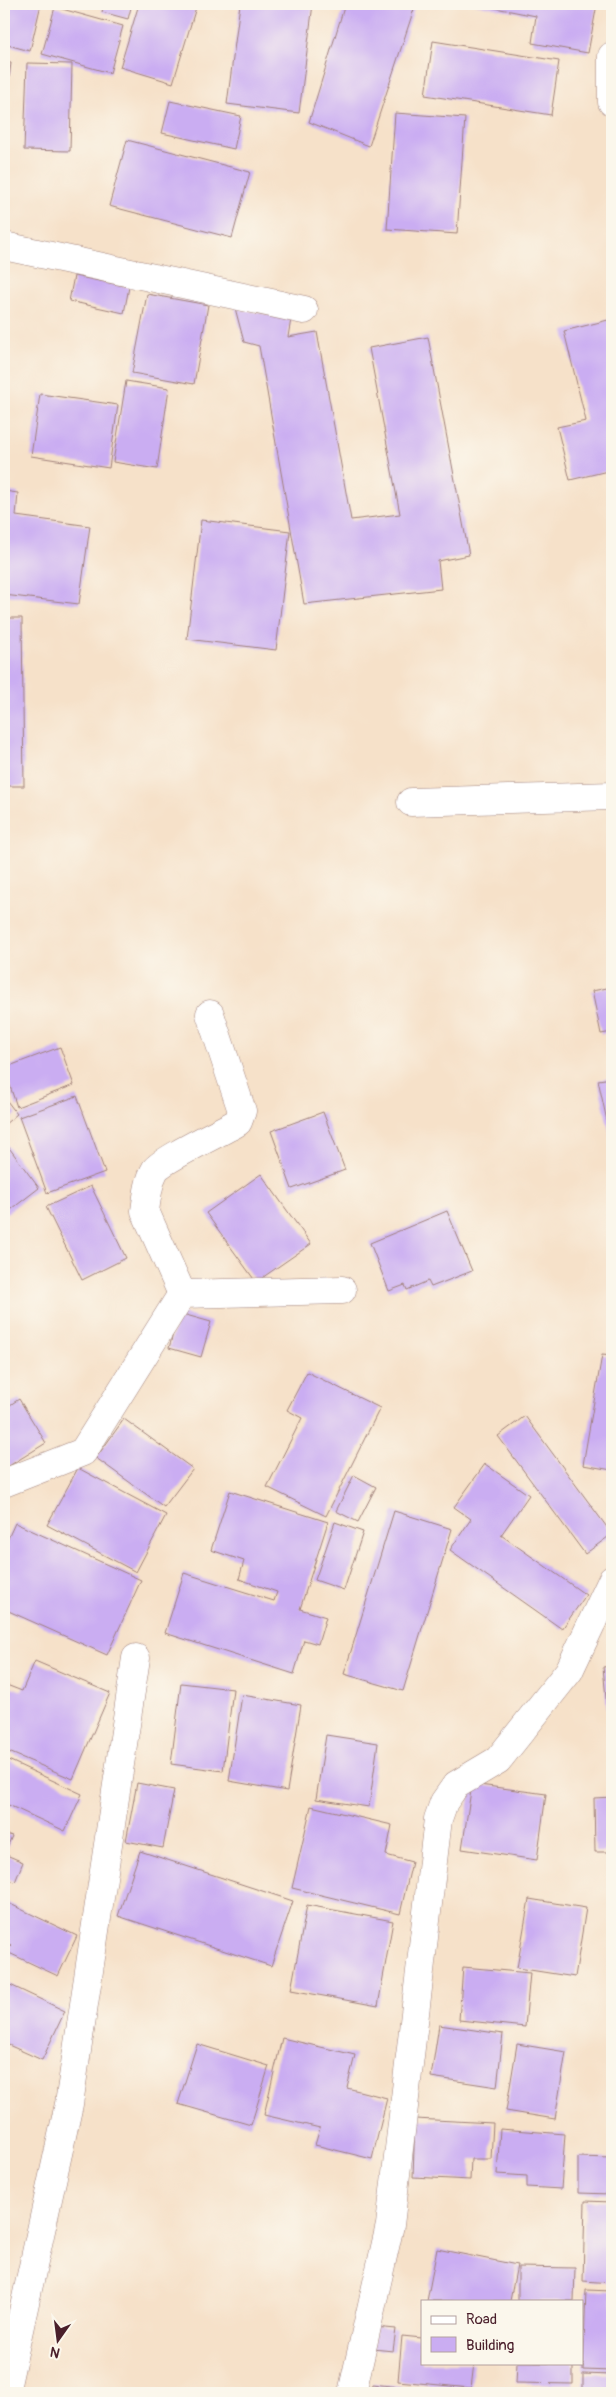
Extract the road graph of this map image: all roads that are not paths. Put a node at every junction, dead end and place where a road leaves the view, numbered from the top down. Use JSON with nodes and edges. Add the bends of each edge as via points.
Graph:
{"nodes":[{"id":1,"x":612,"y":56,"type":"edge"},
{"id":2,"x":612,"y":102,"type":"edge"},
{"id":3,"x":4,"y":246,"type":"edge"},
{"id":4,"x":304,"y":310,"type":"dead end"},
{"id":5,"x":612,"y":796,"type":"edge"},
{"id":6,"x":412,"y":802,"type":"dead end"},
{"id":7,"x":210,"y":1014,"type":"dead end"},
{"id":8,"x":342,"y":1290,"type":"dead end"},
{"id":9,"x":182,"y":1294,"type":"junction"},
{"id":10,"x":4,"y":1483,"type":"edge"},
{"id":11,"x":612,"y":1580,"type":"edge"},
{"id":12,"x":136,"y":1658,"type":"dead end"},
{"id":13,"x":5,"y":2393,"type":"edge"},
{"id":14,"x":352,"y":2393,"type":"edge"}],
"edges":[{"from":1,"to":2,"type":"street"},
{"from":3,"to":4,"type":"street"},
{"from":5,"to":6,"type":"street"},
{"from":7,"to":9,"type":"street","via":[[242,1111],[238,1122],[160,1164],[146,1199],[145,1211]]},
{"from":8,"to":9,"type":"street"},
{"from":9,"to":10,"type":"street","via":[[83,1452]]},
{"from":11,"to":14,"type":"street","via":[[569,1671],[498,1760],[456,1785],[444,1802],[438,1819],[390,2225]]},
{"from":12,"to":13,"type":"street","via":[[69,2104]]}]}
